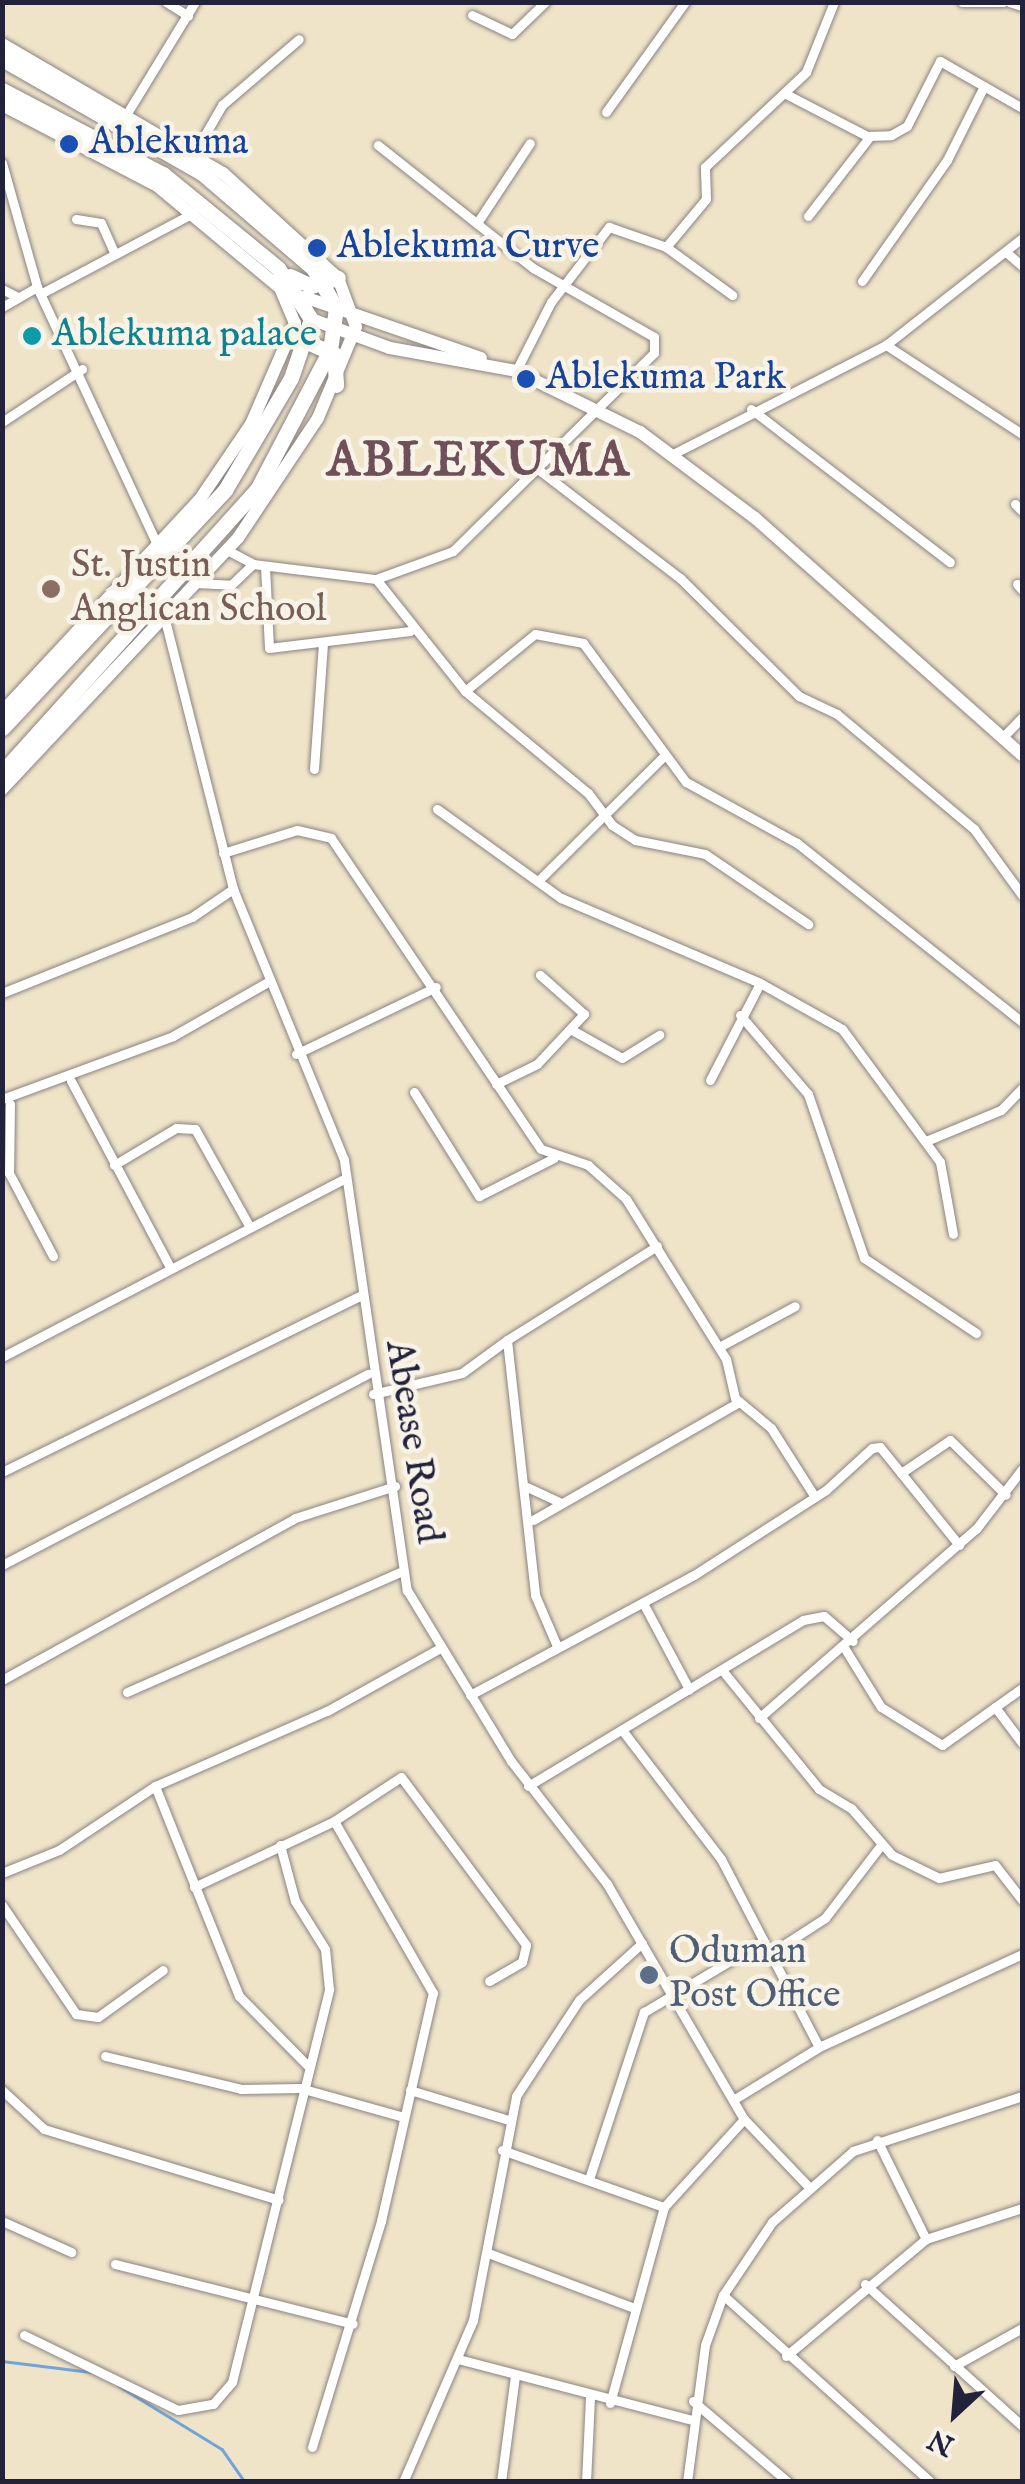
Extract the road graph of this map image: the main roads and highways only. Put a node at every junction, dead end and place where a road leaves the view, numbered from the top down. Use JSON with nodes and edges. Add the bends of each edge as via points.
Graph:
{"nodes":[{"id":1,"x":2,"y":60,"type":"edge"},
{"id":2,"x":2,"y":90,"type":"edge"},
{"id":3,"x":278,"y":268,"type":"junction"},
{"id":4,"x":332,"y":281,"type":"junction"},
{"id":5,"x":307,"y":342,"type":"junction"},
{"id":6,"x":330,"y":350,"type":"junction"},
{"id":7,"x":336,"y":385,"type":"road end"},
{"id":8,"x":2,"y":728,"type":"edge"},
{"id":9,"x":2,"y":772,"type":"edge"}],
"edges":[{"from":1,"to":4,"type":"main road","via":[[54,81],[170,150]]},
{"from":2,"to":3,"type":"main road","via":[[160,179]]},
{"from":3,"to":4,"type":"main road","via":[[304,284]]},
{"from":3,"to":5,"type":"main road","via":[[311,319]]},
{"from":4,"to":6,"type":"main road"},
{"from":5,"to":6,"type":"main road"},
{"from":5,"to":8,"type":"main road","via":[[235,462],[153,576]]},
{"from":6,"to":7,"type":"main road"},
{"from":6,"to":9,"type":"main road","via":[[243,520]]}]}
